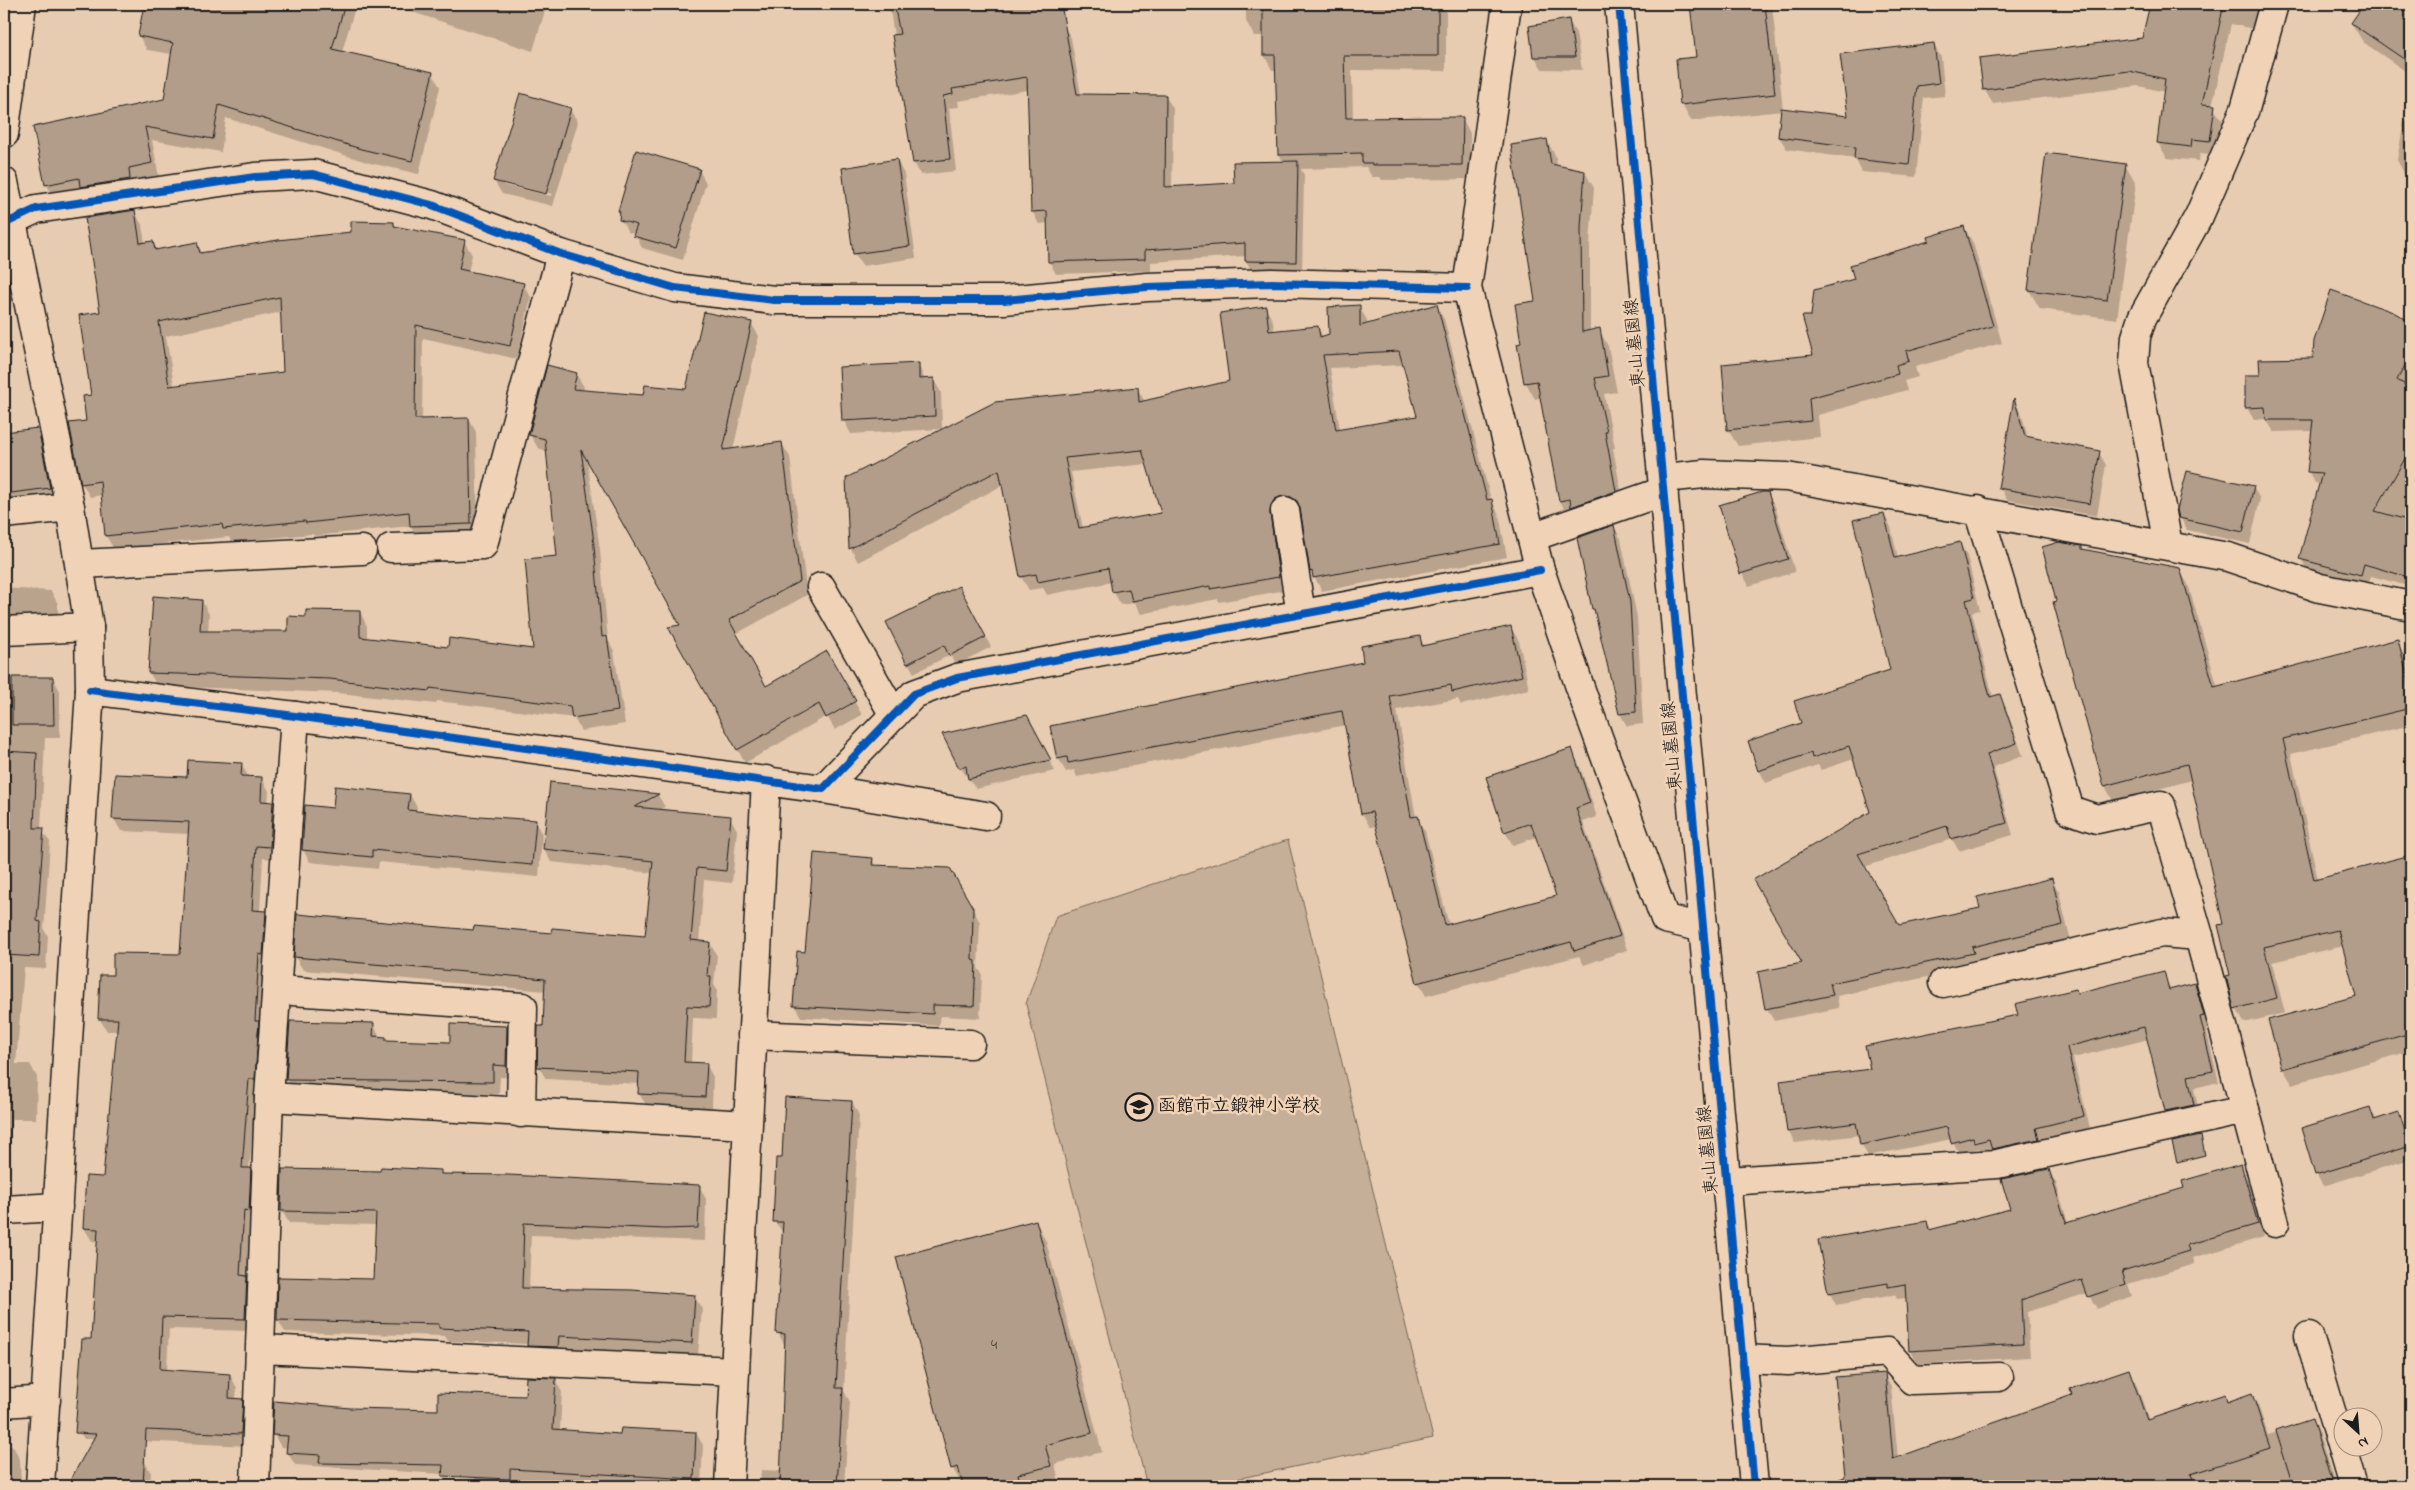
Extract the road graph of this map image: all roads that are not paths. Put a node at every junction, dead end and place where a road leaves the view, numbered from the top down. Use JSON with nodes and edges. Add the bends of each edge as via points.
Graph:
{"nodes":[{"id":1,"x":22,"y":4,"type":"edge"},
{"id":2,"x":1507,"y":4,"type":"edge"},
{"id":3,"x":1619,"y":4,"type":"edge"},
{"id":4,"x":2274,"y":4,"type":"edge"},
{"id":5,"x":4,"y":134,"type":"edge"},
{"id":6,"x":4,"y":182,"type":"edge"},
{"id":7,"x":7,"y":223,"type":"edge"},
{"id":8,"x":562,"y":254,"type":"junction"},
{"id":9,"x":1467,"y":288,"type":"junction"},
{"id":10,"x":1664,"y":484,"type":"junction"},
{"id":11,"x":70,"y":507,"type":"junction"},
{"id":12,"x":1978,"y":510,"type":"junction"},
{"id":13,"x":1285,"y":512,"type":"dead end"},
{"id":14,"x":4,"y":514,"type":"edge"},
{"id":15,"x":1532,"y":537,"type":"junction"},
{"id":16,"x":2168,"y":545,"type":"junction"},
{"id":17,"x":392,"y":548,"type":"dead end"},
{"id":18,"x":362,"y":550,"type":"dead end"},
{"id":19,"x":80,"y":564,"type":"junction"},
{"id":20,"x":1540,"y":570,"type":"junction"},
{"id":21,"x":821,"y":587,"type":"dead end"},
{"id":22,"x":2411,"y":606,"type":"edge"},
{"id":23,"x":1301,"y":614,"type":"junction"},
{"id":24,"x":89,"y":627,"type":"junction"},
{"id":25,"x":4,"y":631,"type":"edge"},
{"id":26,"x":90,"y":690,"type":"junction"},
{"id":27,"x":894,"y":715,"type":"junction"},
{"id":28,"x":295,"y":716,"type":"junction"},
{"id":29,"x":766,"y":780,"type":"junction"},
{"id":30,"x":823,"y":788,"type":"junction"},
{"id":31,"x":986,"y":816,"type":"dead end"},
{"id":32,"x":1704,"y":928,"type":"junction"},
{"id":33,"x":2199,"y":936,"type":"junction"},
{"id":34,"x":1943,"y":983,"type":"dead end"},
{"id":35,"x":278,"y":990,"type":"junction"},
{"id":36,"x":752,"y":1034,"type":"junction"},
{"id":37,"x":970,"y":1044,"type":"dead end"},
{"id":38,"x":269,"y":1097,"type":"junction"},
{"id":39,"x":2245,"y":1110,"type":"junction"},
{"id":40,"x":521,"y":1113,"type":"junction"},
{"id":41,"x":747,"y":1125,"type":"junction"},
{"id":42,"x":1727,"y":1181,"type":"junction"},
{"id":43,"x":58,"y":1207,"type":"junction"},
{"id":44,"x":4,"y":1210,"type":"edge"},
{"id":45,"x":2276,"y":1223,"type":"dead end"},
{"id":46,"x":2308,"y":1336,"type":"dead end"},
{"id":47,"x":261,"y":1349,"type":"junction"},
{"id":48,"x":1743,"y":1359,"type":"junction"},
{"id":49,"x":735,"y":1371,"type":"junction"},
{"id":50,"x":1999,"y":1377,"type":"dead end"},
{"id":51,"x":46,"y":1400,"type":"junction"},
{"id":52,"x":4,"y":1403,"type":"edge"},
{"id":53,"x":40,"y":1486,"type":"edge"},
{"id":54,"x":255,"y":1486,"type":"edge"},
{"id":55,"x":729,"y":1486,"type":"edge"},
{"id":56,"x":1754,"y":1486,"type":"edge"},
{"id":57,"x":2354,"y":1486,"type":"edge"}],
"edges":[{"from":1,"to":5,"type":"street"},
{"from":2,"to":9,"type":"street"},
{"from":3,"to":10,"type":"street","name":"東山墓園線"},
{"from":4,"to":16,"type":"street","via":[[2245,109],[2199,216],[2142,318],[2136,337],[2134,364]]},
{"from":6,"to":7,"type":"street"},
{"from":7,"to":8,"type":"street","via":[[36,209],[255,177],[313,174],[432,205]]},
{"from":7,"to":11,"type":"street"},
{"from":8,"to":9,"type":"street","via":[[675,288],[774,300],[1004,300],[1147,287],[1272,283]]},
{"from":8,"to":17,"type":"street","via":[[483,545]]},
{"from":9,"to":15,"type":"street"},
{"from":10,"to":12,"type":"street","via":[[1704,474],[1787,477]]},
{"from":10,"to":15,"type":"street"},
{"from":10,"to":32,"type":"street","name":"東山墓園線"},
{"from":11,"to":14,"type":"street"},
{"from":11,"to":19,"type":"street"},
{"from":12,"to":16,"type":"street"},
{"from":12,"to":33,"type":"street","via":[[2070,810],[2097,819],[2161,805]]},
{"from":13,"to":23,"type":"street"},
{"from":15,"to":20,"type":"street"},
{"from":16,"to":22,"type":"street","via":[[2228,557],[2320,588]]},
{"from":18,"to":19,"type":"street"},
{"from":19,"to":24,"type":"street"},
{"from":20,"to":23,"type":"street"},
{"from":20,"to":32,"type":"street","via":[[1665,919]]},
{"from":21,"to":27,"type":"street"},
{"from":23,"to":27,"type":"street","via":[[956,678],[914,694]]},
{"from":24,"to":25,"type":"street"},
{"from":24,"to":26,"type":"street"},
{"from":26,"to":28,"type":"street"},
{"from":26,"to":43,"type":"street"},
{"from":27,"to":30,"type":"street"},
{"from":28,"to":29,"type":"street"},
{"from":28,"to":35,"type":"street"},
{"from":29,"to":30,"type":"street"},
{"from":29,"to":36,"type":"street"},
{"from":30,"to":31,"type":"street"},
{"from":32,"to":42,"type":"street","name":"東山墓園線"},
{"from":33,"to":34,"type":"street","via":[[2162,933]]},
{"from":33,"to":39,"type":"street"},
{"from":35,"to":38,"type":"street"},
{"from":35,"to":40,"type":"street","via":[[523,1007]]},
{"from":36,"to":37,"type":"street"},
{"from":36,"to":41,"type":"street"},
{"from":38,"to":40,"type":"street"},
{"from":38,"to":47,"type":"street"},
{"from":39,"to":42,"type":"street","via":[[1997,1164]]},
{"from":39,"to":45,"type":"street"},
{"from":40,"to":41,"type":"street"},
{"from":41,"to":49,"type":"street"},
{"from":42,"to":48,"type":"street","name":"東山墓園線"},
{"from":43,"to":44,"type":"street"},
{"from":43,"to":51,"type":"street"},
{"from":46,"to":57,"type":"street"},
{"from":47,"to":49,"type":"street"},
{"from":47,"to":54,"type":"street"},
{"from":48,"to":50,"type":"street","via":[[1788,1361],[1887,1352],[1912,1380]]},
{"from":48,"to":56,"type":"street","name":"東山墓園線"},
{"from":49,"to":55,"type":"street"},
{"from":51,"to":52,"type":"street"},
{"from":51,"to":53,"type":"street"}]}
